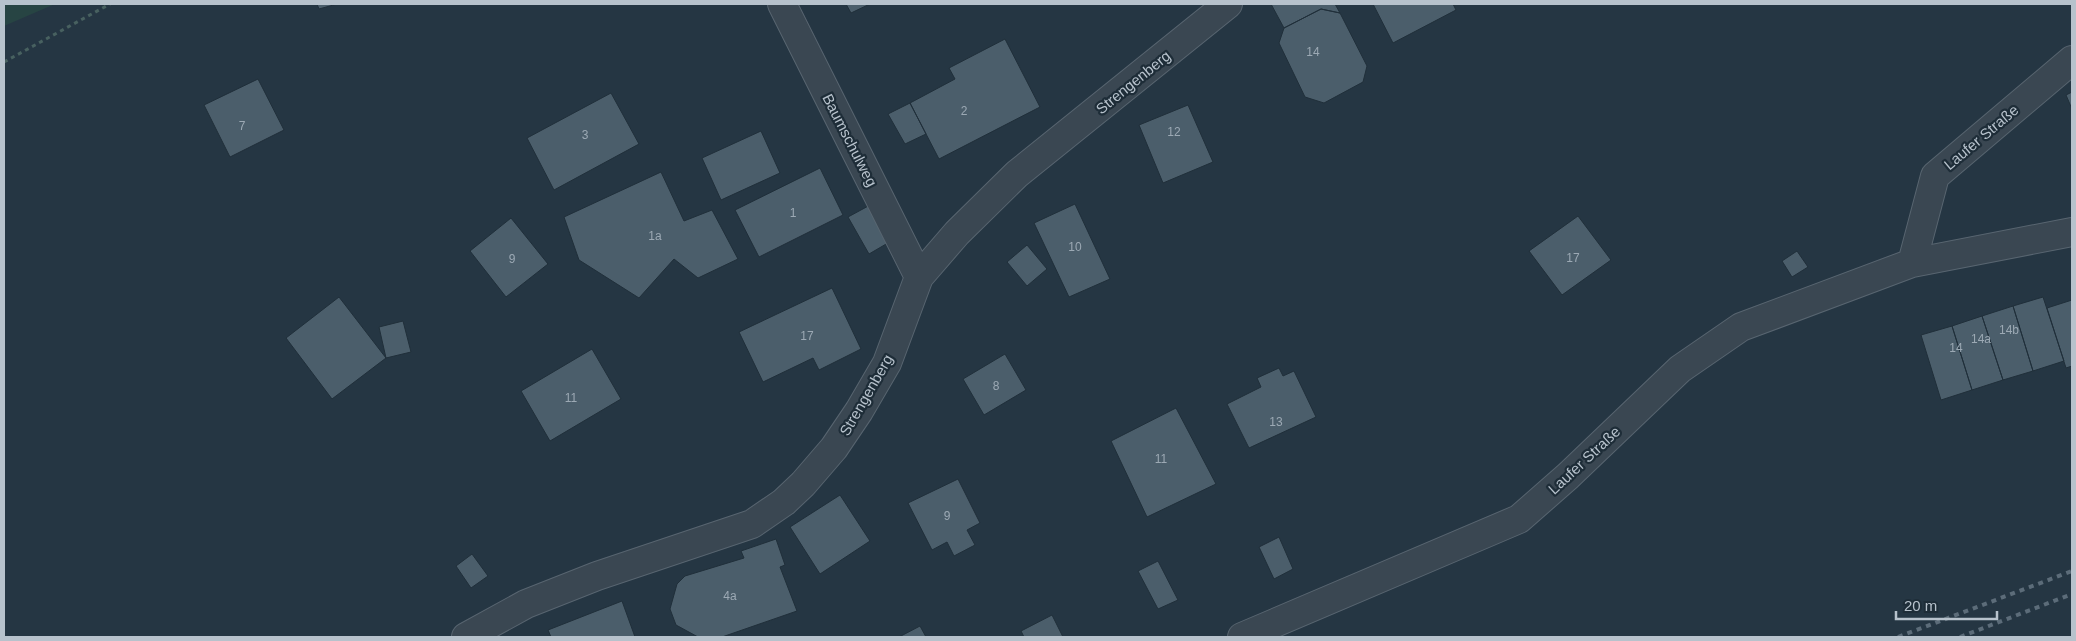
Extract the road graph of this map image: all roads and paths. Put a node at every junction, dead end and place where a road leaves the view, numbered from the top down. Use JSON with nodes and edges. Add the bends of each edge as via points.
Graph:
{"nodes":[{"id":1,"x":110,"y":4,"type":"edge"},
{"id":2,"x":782,"y":4,"type":"edge"},
{"id":3,"x":1228,"y":4,"type":"edge"},
{"id":4,"x":2072,"y":60,"type":"edge"},
{"id":5,"x":4,"y":62,"type":"edge"},
{"id":6,"x":2072,"y":232,"type":"edge"},
{"id":7,"x":1912,"y":263,"type":"junction"},
{"id":8,"x":919,"y":277,"type":"junction"},
{"id":9,"x":466,"y":637,"type":"edge"},
{"id":10,"x":1242,"y":637,"type":"edge"}],
"edges":[{"from":1,"to":5,"type":"path"},
{"from":2,"to":8,"type":"street","name":"Baumschulweg"},
{"from":3,"to":8,"type":"street","name":"Strengenberg","via":[[1017,174],[957,233]]},
{"from":4,"to":7,"type":"street","name":"Laufer Straße","via":[[1935,176]]},
{"from":6,"to":7,"type":"street","name":"Laufer Straße"},
{"from":7,"to":10,"type":"street","name":"Laufer Straße","via":[[1741,327],[1680,369],[1519,519]]},
{"from":8,"to":9,"type":"street","name":"Strengenberg","via":[[887,364],[834,448],[784,502],[752,524],[597,576],[526,604]]}]}
